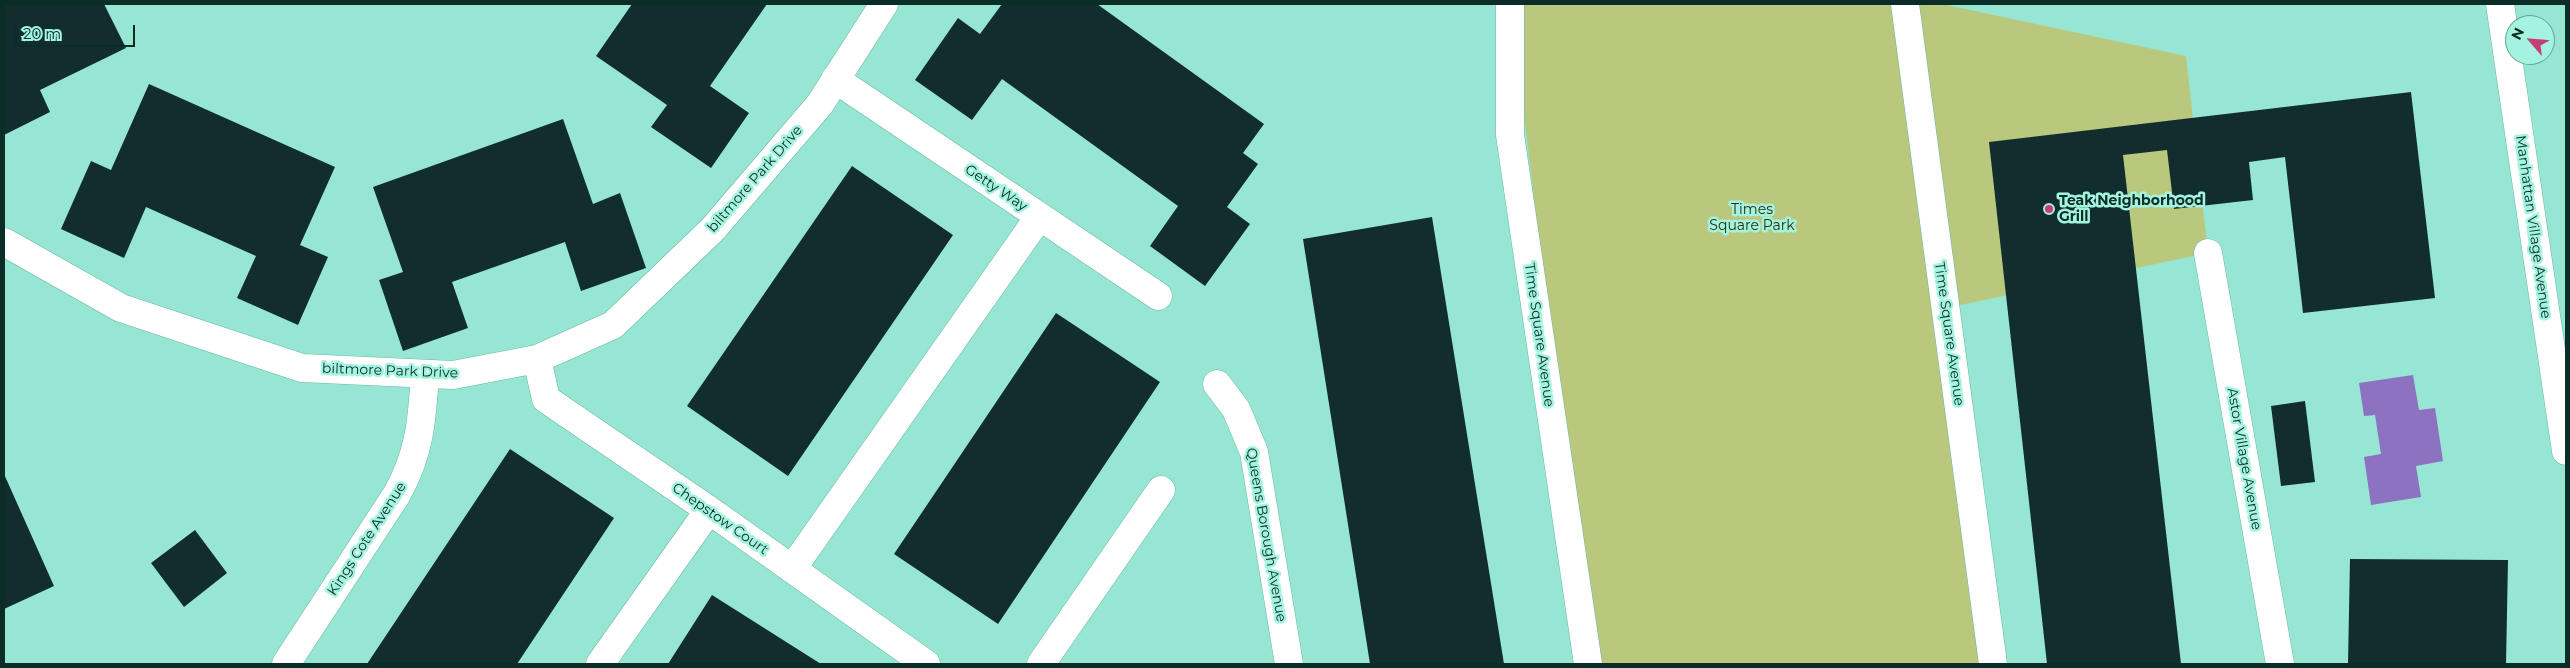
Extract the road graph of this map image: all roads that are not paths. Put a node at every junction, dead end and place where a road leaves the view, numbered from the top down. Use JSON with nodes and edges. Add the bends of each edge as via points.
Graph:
{"nodes":[{"id":1,"x":884,"y":4,"type":"edge"},
{"id":2,"x":1510,"y":4,"type":"edge"},
{"id":3,"x":1906,"y":4,"type":"edge"},
{"id":4,"x":2500,"y":4,"type":"edge"},
{"id":5,"x":835,"y":79,"type":"junction"},
{"id":6,"x":1039,"y":217,"type":"junction"},
{"id":7,"x":4,"y":242,"type":"edge"},
{"id":8,"x":2208,"y":253,"type":"dead end"},
{"id":9,"x":1158,"y":296,"type":"dead end"},
{"id":10,"x":536,"y":359,"type":"junction"},
{"id":11,"x":425,"y":374,"type":"junction"},
{"id":12,"x":1217,"y":384,"type":"dead end"},
{"id":13,"x":2566,"y":451,"type":"edge"},
{"id":14,"x":1162,"y":490,"type":"dead end"},
{"id":15,"x":709,"y":510,"type":"junction"},
{"id":16,"x":792,"y":569,"type":"junction"},
{"id":17,"x":913,"y":661,"type":"edge"},
{"id":18,"x":286,"y":664,"type":"edge"},
{"id":19,"x":600,"y":664,"type":"edge"},
{"id":20,"x":1041,"y":664,"type":"edge"},
{"id":21,"x":1288,"y":664,"type":"edge"},
{"id":22,"x":1588,"y":664,"type":"edge"},
{"id":23,"x":1993,"y":664,"type":"edge"},
{"id":24,"x":2280,"y":664,"type":"edge"}],
"edges":[{"from":1,"to":5,"type":"lane","name":"biltmore Park Drive"},
{"from":2,"to":22,"type":"lane","name":"Time Square Avenue","via":[[1510,135]]},
{"from":3,"to":23,"type":"lane","name":"Time Square Avenue"},
{"from":4,"to":13,"type":"lane","name":"Manhattan Village Avenue"},
{"from":5,"to":6,"type":"lane","name":"Getty Way"},
{"from":5,"to":10,"type":"lane","name":"biltmore Park Drive","via":[[820,104],[713,229],[613,325]]},
{"from":6,"to":9,"type":"lane","name":"Getty Way"},
{"from":6,"to":16,"type":"lane"},
{"from":7,"to":11,"type":"lane","name":"biltmore Park Drive","via":[[121,308],[302,368]]},
{"from":8,"to":24,"type":"lane","name":"Astor Village Avenue"},
{"from":10,"to":11,"type":"lane","name":"biltmore Park Drive","via":[[454,375]]},
{"from":10,"to":15,"type":"lane","name":"Chepstow Court","via":[[546,399]]},
{"from":11,"to":18,"type":"lane","name":"Kings Cote Avenue","via":[[422,424],[411,469]]},
{"from":12,"to":21,"type":"lane","name":"Queens Borough Avenue","via":[[1236,409],[1254,452]]},
{"from":14,"to":20,"type":"lane"},
{"from":15,"to":16,"type":"lane","name":"Chepstow Court"},
{"from":15,"to":19,"type":"lane"},
{"from":16,"to":17,"type":"lane","name":"Chepstow Court"}]}
